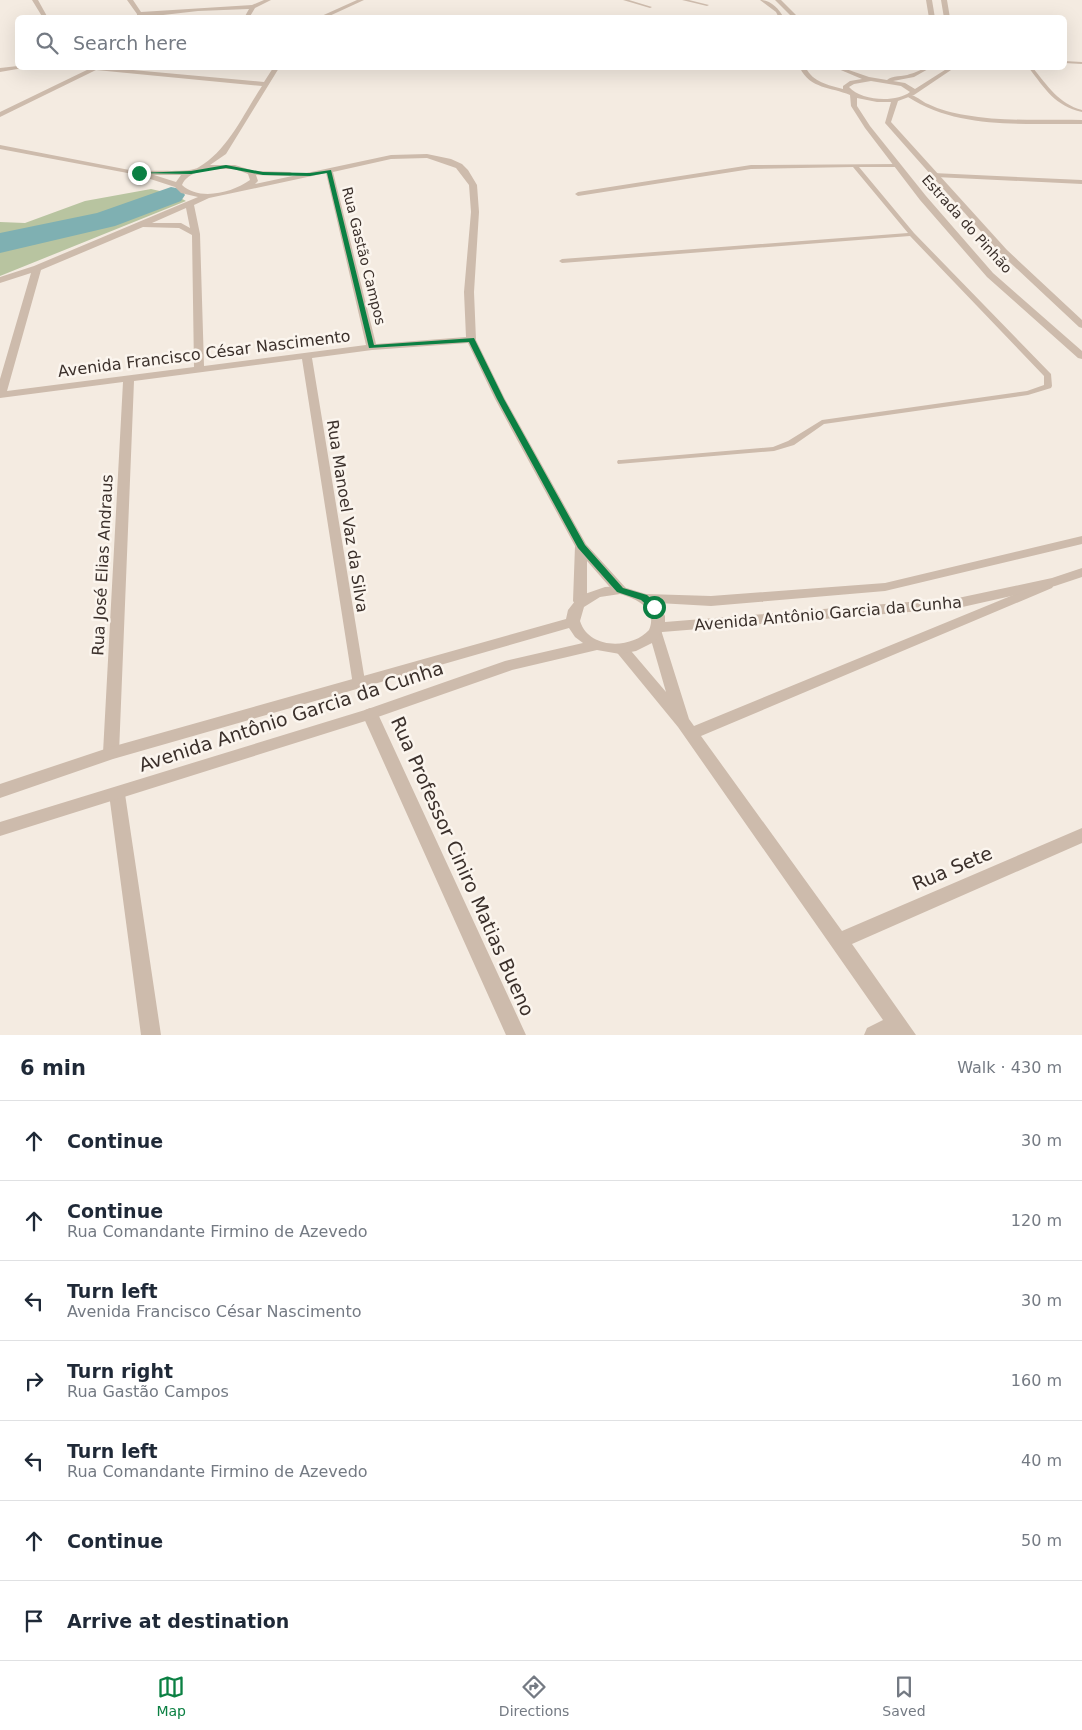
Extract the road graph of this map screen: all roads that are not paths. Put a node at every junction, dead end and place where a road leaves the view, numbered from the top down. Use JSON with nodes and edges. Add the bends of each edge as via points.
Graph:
{"nodes":[{"id":1,"x":35,"y":0,"type":"edge"},
{"id":2,"x":130,"y":0,"type":"edge"},
{"id":3,"x":268,"y":0,"type":"edge"},
{"id":4,"x":361,"y":0,"type":"edge"},
{"id":5,"x":625,"y":0,"type":"edge"},
{"id":6,"x":684,"y":0,"type":"edge"},
{"id":7,"x":763,"y":0,"type":"edge"},
{"id":8,"x":778,"y":0,"type":"edge"},
{"id":9,"x":929,"y":0,"type":"edge"},
{"id":10,"x":944,"y":0,"type":"edge"},
{"id":11,"x":707,"y":5,"type":"dead end"},
{"id":12,"x":650,"y":7,"type":"dead end"},
{"id":13,"x":253,"y":8,"type":"junction"},
{"id":14,"x":44,"y":15,"type":"edge"},
{"id":15,"x":139,"y":15,"type":"edge"},
{"id":16,"x":148,"y":15,"type":"edge"},
{"id":17,"x":248,"y":15,"type":"edge"},
{"id":18,"x":326,"y":15,"type":"edge"},
{"id":19,"x":780,"y":15,"type":"edge"},
{"id":20,"x":794,"y":15,"type":"edge"},
{"id":21,"x":932,"y":15,"type":"edge"},
{"id":22,"x":946,"y":15,"type":"edge"},
{"id":23,"x":1067,"y":62,"type":"edge"},
{"id":24,"x":1082,"y":63,"type":"edge"},
{"id":25,"x":15,"y":68,"type":"edge"},
{"id":26,"x":0,"y":70,"type":"edge"},
{"id":27,"x":92,"y":70,"type":"edge"},
{"id":28,"x":120,"y":70,"type":"edge"},
{"id":29,"x":199,"y":70,"type":"dead end"},
{"id":30,"x":275,"y":70,"type":"edge"},
{"id":31,"x":804,"y":70,"type":"edge"},
{"id":32,"x":844,"y":70,"type":"edge"},
{"id":33,"x":924,"y":70,"type":"edge"},
{"id":34,"x":948,"y":70,"type":"edge"},
{"id":35,"x":1034,"y":70,"type":"edge"},
{"id":36,"x":192,"y":76,"type":"junction"},
{"id":37,"x":871,"y":79,"type":"junction"},
{"id":38,"x":883,"y":80,"type":"junction"},
{"id":39,"x":266,"y":84,"type":"junction"},
{"id":40,"x":851,"y":93,"type":"junction"},
{"id":41,"x":911,"y":95,"type":"junction"},
{"id":42,"x":894,"y":100,"type":"junction"},
{"id":43,"x":1082,"y":111,"type":"edge"},
{"id":44,"x":0,"y":115,"type":"edge"},
{"id":45,"x":1082,"y":122,"type":"edge"},
{"id":46,"x":0,"y":147,"type":"edge"},
{"id":47,"x":223,"y":152,"type":"junction"},
{"id":48,"x":897,"y":165,"type":"junction"},
{"id":49,"x":855,"y":166,"type":"junction"},
{"id":50,"x":194,"y":171,"type":"junction"},
{"id":51,"x":248,"y":171,"type":"junction"},
{"id":52,"x":329,"y":171,"type":"junction"},
{"id":53,"x":139,"y":173,"type":"junction"},
{"id":54,"x":310,"y":175,"type":"junction"},
{"id":55,"x":936,"y":175,"type":"junction"},
{"id":56,"x":1082,"y":182,"type":"edge"},
{"id":57,"x":178,"y":185,"type":"junction"},
{"id":58,"x":242,"y":189,"type":"junction"},
{"id":59,"x":578,"y":194,"type":"dead end"},
{"id":60,"x":212,"y":195,"type":"junction"},
{"id":61,"x":189,"y":203,"type":"junction"},
{"id":62,"x":136,"y":226,"type":"junction"},
{"id":63,"x":196,"y":234,"type":"junction"},
{"id":64,"x":912,"y":234,"type":"junction"},
{"id":65,"x":562,"y":261,"type":"dead end"},
{"id":66,"x":37,"y":268,"type":"junction"},
{"id":67,"x":0,"y":280,"type":"edge"},
{"id":68,"x":1082,"y":326,"type":"edge"},
{"id":69,"x":472,"y":340,"type":"junction"},
{"id":70,"x":372,"y":347,"type":"junction"},
{"id":71,"x":306,"y":355,"type":"junction"},
{"id":72,"x":1082,"y":356,"type":"edge"},
{"id":73,"x":199,"y":368,"type":"junction"},
{"id":74,"x":128,"y":378,"type":"junction"},
{"id":75,"x":1,"y":394,"type":"edge"},
{"id":76,"x":621,"y":462,"type":"dead end"},
{"id":77,"x":1082,"y":540,"type":"edge"},
{"id":78,"x":581,"y":546,"type":"junction"},
{"id":79,"x":1082,"y":572,"type":"edge"},
{"id":80,"x":1055,"y":582,"type":"junction"},
{"id":81,"x":620,"y":590,"type":"junction"},
{"id":82,"x":644,"y":598,"type":"junction"},
{"id":83,"x":580,"y":601,"type":"junction"},
{"id":84,"x":573,"y":622,"type":"junction"},
{"id":85,"x":658,"y":630,"type":"junction"},
{"id":86,"x":596,"y":645,"type":"junction"},
{"id":87,"x":621,"y":649,"type":"junction"},
{"id":88,"x":358,"y":681,"type":"junction"},
{"id":89,"x":370,"y":714,"type":"junction"},
{"id":90,"x":686,"y":729,"type":"junction"},
{"id":91,"x":111,"y":753,"type":"junction"},
{"id":92,"x":0,"y":790,"type":"edge"},
{"id":93,"x":117,"y":794,"type":"junction"},
{"id":94,"x":0,"y":829,"type":"edge"},
{"id":95,"x":1082,"y":835,"type":"edge"},
{"id":96,"x":839,"y":941,"type":"junction"},
{"id":97,"x":901,"y":1029,"type":"edge"},
{"id":98,"x":151,"y":1035,"type":"edge"},
{"id":99,"x":516,"y":1035,"type":"edge"},
{"id":100,"x":874,"y":1035,"type":"edge"}],
"edges":[{"from":1,"to":14,"type":"street"},
{"from":2,"to":15,"type":"street"},
{"from":3,"to":13,"type":"street"},
{"from":4,"to":18,"type":"street"},
{"from":5,"to":12,"type":"lane"},
{"from":6,"to":11,"type":"lane"},
{"from":7,"to":19,"type":"street"},
{"from":8,"to":20,"type":"street"},
{"from":9,"to":21,"type":"street"},
{"from":10,"to":22,"type":"street"},
{"from":13,"to":16,"type":"street","via":[[198,9]]},
{"from":13,"to":17,"type":"street"},
{"from":23,"to":24,"type":"lane"},
{"from":25,"to":26,"type":"street"},
{"from":27,"to":44,"type":"street"},
{"from":28,"to":36,"type":"street"},
{"from":29,"to":36,"type":"street"},
{"from":30,"to":39,"type":"street"},
{"from":31,"to":40,"type":"street","via":[[813,81]]},
{"from":32,"to":37,"type":"street"},
{"from":33,"to":38,"type":"street","via":[[912,76]]},
{"from":34,"to":41,"type":"street"},
{"from":35,"to":43,"type":"lane","via":[[1061,104],[1070,110]]},
{"from":36,"to":39,"type":"street"},
{"from":37,"to":38,"type":"street"},
{"from":37,"to":40,"type":"street","via":[[847,84],[845,87]]},
{"from":38,"to":41,"type":"street","via":[[910,87]]},
{"from":39,"to":47,"type":"street"},
{"from":40,"to":42,"type":"street","via":[[872,99]]},
{"from":40,"to":48,"type":"street","name":"Estrada do Pinhão","via":[[854,106],[867,127]]},
{"from":41,"to":42,"type":"street"},
{"from":41,"to":45,"type":"street","via":[[933,110],[964,118]]},
{"from":42,"to":55,"type":"street","name":"Estrada do Pinhão","via":[[887,122]]},
{"from":46,"to":53,"type":"street"},
{"from":47,"to":50,"type":"street","via":[[213,162]]},
{"from":47,"to":51,"type":"street","via":[[232,162]]},
{"from":48,"to":49,"type":"lane"},
{"from":48,"to":72,"type":"street","name":"Estrada do Pinhão","via":[[990,275]]},
{"from":49,"to":59,"type":"lane","via":[[751,167]]},
{"from":49,"to":64,"type":"lane"},
{"from":50,"to":51,"type":"street","via":[[216,167]]},
{"from":50,"to":53,"type":"street"},
{"from":50,"to":57,"type":"street","via":[[182,177]]},
{"from":51,"to":54,"type":"street"},
{"from":51,"to":58,"type":"street","via":[[254,181]]},
{"from":52,"to":54,"type":"street"},
{"from":52,"to":69,"type":"street","via":[[391,157],[427,156],[448,161],[465,172],[473,185],[475,212],[469,292]]},
{"from":52,"to":70,"type":"street","name":"Rua Gastão Campos"},
{"from":53,"to":57,"type":"street"},
{"from":54,"to":58,"type":"street"},
{"from":55,"to":56,"type":"street"},
{"from":55,"to":68,"type":"street","name":"Estrada do Pinhão","via":[[1004,252]]},
{"from":57,"to":60,"type":"street","via":[[188,193]]},
{"from":58,"to":60,"type":"street"},
{"from":60,"to":61,"type":"street"},
{"from":61,"to":62,"type":"street"},
{"from":61,"to":63,"type":"street"},
{"from":62,"to":63,"type":"street","via":[[180,226]]},
{"from":62,"to":66,"type":"street"},
{"from":63,"to":73,"type":"street"},
{"from":64,"to":65,"type":"lane"},
{"from":64,"to":76,"type":"lane","via":[[1048,376],[1048,386],[1028,393],[822,422],[791,443],[774,449]]},
{"from":66,"to":67,"type":"street"},
{"from":66,"to":75,"type":"street"},
{"from":69,"to":70,"type":"street","name":"Avenida Francisco César Nascimento"},
{"from":69,"to":78,"type":"street","via":[[500,399]]},
{"from":70,"to":71,"type":"street","name":"Avenida Francisco César Nascimento"},
{"from":71,"to":73,"type":"street","name":"Avenida Francisco César Nascimento"},
{"from":71,"to":88,"type":"street","name":"Rua Manoel Vaz da Silva"},
{"from":73,"to":74,"type":"street","name":"Avenida Francisco César Nascimento"},
{"from":74,"to":75,"type":"street","name":"Avenida Francisco César Nascimento"},
{"from":74,"to":91,"type":"street","name":"Rua José Elias Andraus"},
{"from":77,"to":82,"type":"street","name":"Avenida Antônio Garcia da Cunha","via":[[885,586],[711,601]]},
{"from":78,"to":81,"type":"street"},
{"from":78,"to":83,"type":"street"},
{"from":79,"to":80,"type":"street","name":"Avenida Antônio Garcia da Cunha"},
{"from":80,"to":85,"type":"street","name":"Avenida Antônio Garcia da Cunha","via":[[958,603]]},
{"from":80,"to":90,"type":"street"},
{"from":81,"to":82,"type":"street"},
{"from":81,"to":83,"type":"street","via":[[599,591]]},
{"from":82,"to":85,"type":"street","via":[[654,607]]},
{"from":83,"to":84,"type":"street","via":[[574,610]]},
{"from":84,"to":86,"type":"street","via":[[580,635]]},
{"from":84,"to":88,"type":"street","name":"Avenida Antônio Garcia da Cunha"},
{"from":85,"to":87,"type":"street","via":[[643,644]]},
{"from":85,"to":90,"type":"street"},
{"from":86,"to":87,"type":"street"},
{"from":86,"to":89,"type":"street","name":"Avenida Antônio Garcia da Cunha","via":[[510,665]]},
{"from":87,"to":90,"type":"street"},
{"from":88,"to":91,"type":"street","name":"Avenida Antônio Garcia da Cunha"},
{"from":89,"to":93,"type":"street","name":"Avenida Antônio Garcia da Cunha"},
{"from":89,"to":99,"type":"street","name":"Rua Professor Ciniro Matias Bueno"},
{"from":90,"to":96,"type":"street"},
{"from":91,"to":92,"type":"street","name":"Avenida Antônio Garcia da Cunha"},
{"from":93,"to":94,"type":"street","name":"Avenida Antônio Garcia da Cunha"},
{"from":93,"to":98,"type":"street"},
{"from":95,"to":96,"type":"street","name":"Rua Sete"},
{"from":96,"to":97,"type":"street"},
{"from":97,"to":100,"type":"street"}]}
